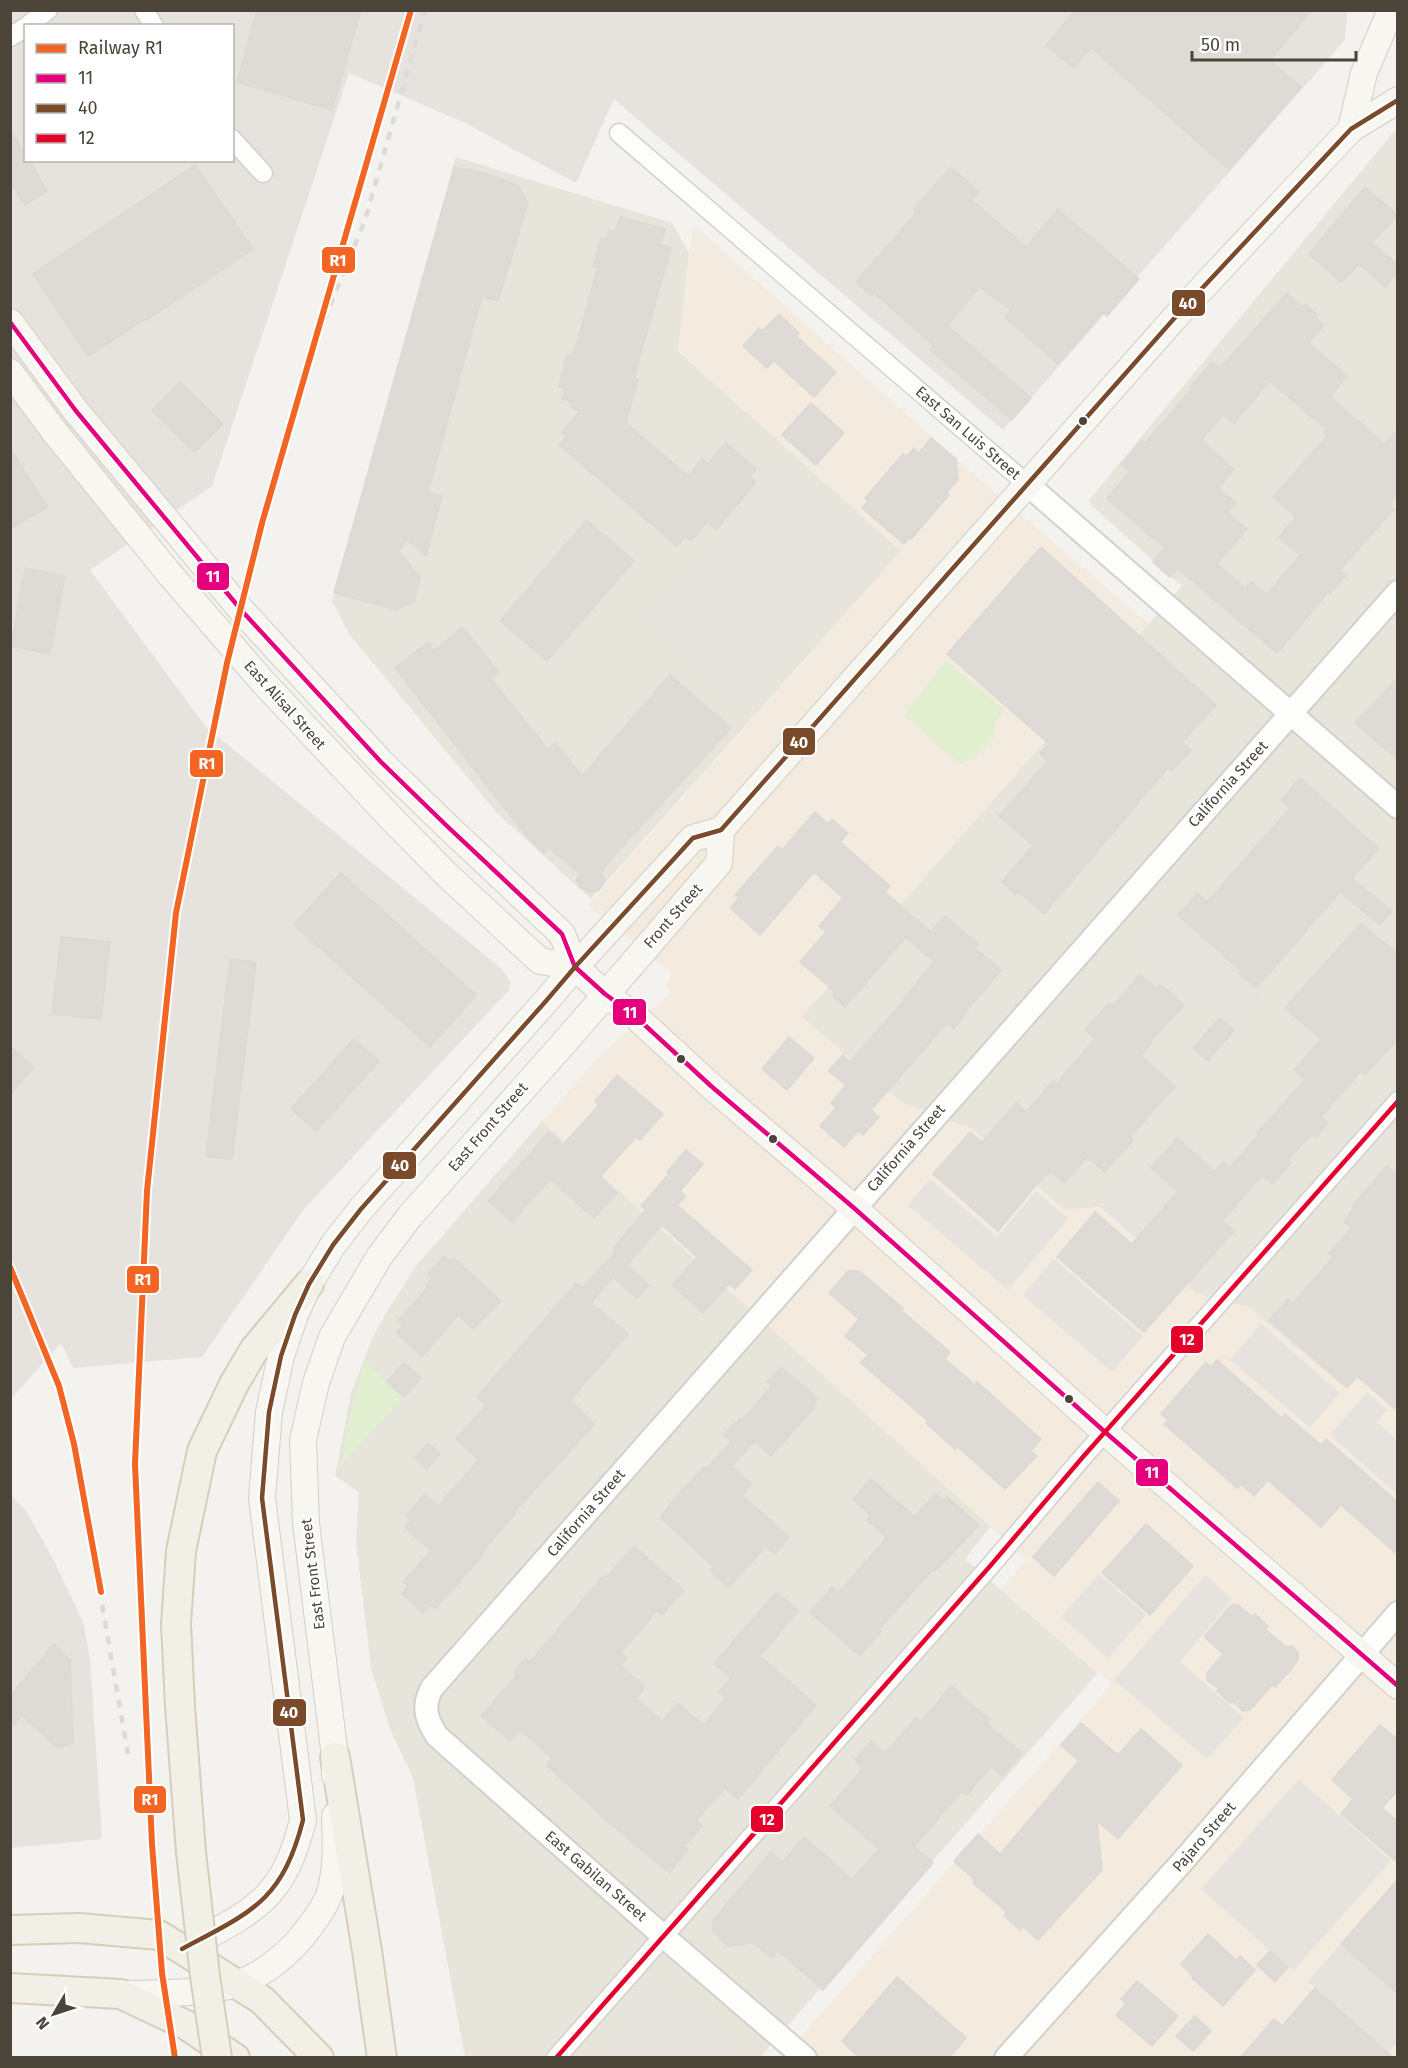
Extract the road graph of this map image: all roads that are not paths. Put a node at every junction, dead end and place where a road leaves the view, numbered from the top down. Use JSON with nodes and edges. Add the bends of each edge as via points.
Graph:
{"nodes":[{"id":1,"x":48,"y":10,"type":"edge"},
{"id":2,"x":144,"y":10,"type":"edge"},
{"id":3,"x":1391,"y":10,"type":"edge"},
{"id":4,"x":29,"y":24,"type":"edge"},
{"id":5,"x":153,"y":24,"type":"edge"},
{"id":6,"x":24,"y":27,"type":"edge"},
{"id":7,"x":10,"y":37,"type":"edge"},
{"id":8,"x":1398,"y":100,"type":"edge"},
{"id":9,"x":1351,"y":129,"type":"junction"},
{"id":10,"x":619,"y":133,"type":"dead end"},
{"id":11,"x":234,"y":141,"type":"edge"},
{"id":12,"x":262,"y":173,"type":"dead end"},
{"id":13,"x":10,"y":322,"type":"edge"},
{"id":14,"x":10,"y":372,"type":"edge"},
{"id":15,"x":1027,"y":484,"type":"junction"},
{"id":16,"x":1398,"y":592,"type":"edge"},
{"id":17,"x":1291,"y":713,"type":"junction"},
{"id":18,"x":1398,"y":807,"type":"edge"},
{"id":19,"x":721,"y":830,"type":"junction"},
{"id":20,"x":575,"y":967,"type":"junction"},
{"id":21,"x":605,"y":994,"type":"junction"},
{"id":22,"x":1398,"y":1101,"type":"edge"},
{"id":23,"x":854,"y":1208,"type":"junction"},
{"id":24,"x":309,"y":1284,"type":"junction"},
{"id":25,"x":1105,"y":1432,"type":"junction"},
{"id":26,"x":1398,"y":1612,"type":"edge"},
{"id":27,"x":1362,"y":1655,"type":"junction"},
{"id":28,"x":1398,"y":1686,"type":"edge"},
{"id":29,"x":425,"y":1710,"type":"joint"},
{"id":30,"x":335,"y":1757,"type":"junction"},
{"id":31,"x":10,"y":1930,"type":"edge"},
{"id":32,"x":663,"y":1936,"type":"junction"},
{"id":33,"x":182,"y":1949,"type":"junction"},
{"id":34,"x":237,"y":1984,"type":"junction"},
{"id":35,"x":10,"y":1988,"type":"edge"},
{"id":36,"x":121,"y":1994,"type":"junction"},
{"id":37,"x":217,"y":2058,"type":"edge"},
{"id":38,"x":235,"y":2058,"type":"edge"},
{"id":39,"x":319,"y":2058,"type":"edge"},
{"id":40,"x":382,"y":2058,"type":"edge"},
{"id":41,"x":556,"y":2058,"type":"edge"},
{"id":42,"x":806,"y":2058,"type":"edge"},
{"id":43,"x":1006,"y":2058,"type":"edge"}],
"edges":[{"from":1,"to":4,"type":"street"},
{"from":2,"to":5,"type":"street"},
{"from":3,"to":9,"type":"main road","via":[[1364,73]]},
{"from":6,"to":7,"type":"street"},
{"from":8,"to":9,"type":"main road"},
{"from":9,"to":15,"type":"main road","via":[[1179,313]]},
{"from":10,"to":15,"type":"street","name":"East San Luis Street"},
{"from":11,"to":12,"type":"street"},
{"from":13,"to":20,"type":"main road","name":"East Alisal Street","via":[[76,411],[242,611],[381,762],[562,934]]},
{"from":14,"to":20,"type":"main road","name":"East Alisal Street","via":[[167,571],[384,812],[540,961]]},
{"from":15,"to":17,"type":"street","name":"East San Luis Street"},
{"from":15,"to":19,"type":"main road"},
{"from":16,"to":17,"type":"street","name":"California Street"},
{"from":17,"to":18,"type":"street","name":"East San Luis Street"},
{"from":17,"to":23,"type":"street","name":"California Street"},
{"from":19,"to":20,"type":"main road","via":[[693,838]]},
{"from":19,"to":21,"type":"main road","name":"Front Street","via":[[719,863]]},
{"from":20,"to":21,"type":"main road","name":"East Alisal Street"},
{"from":20,"to":24,"type":"main road","via":[[361,1209]]},
{"from":21,"to":23,"type":"main road","name":"East Alisal Street"},
{"from":21,"to":30,"type":"main road","name":"East Front Street","via":[[410,1216],[379,1257],[332,1337],[303,1440],[306,1523]]},
{"from":22,"to":25,"type":"street"},
{"from":23,"to":25,"type":"main road","name":"East Alisal Street"},
{"from":23,"to":29,"type":"street","name":"California Street","via":[[432,1688]]},
{"from":24,"to":33,"type":"main road","via":[[276,1378],[269,1412],[262,1498],[303,1821],[296,1849],[271,1893],[254,1909]]},
{"from":24,"to":37,"type":"main road","bridge":true,"via":[[254,1350],[234,1384],[202,1451],[181,1551],[176,1624],[180,1706],[191,1852]]},
{"from":25,"to":27,"type":"main road","name":"East Alisal Street"},
{"from":25,"to":32,"type":"street"},
{"from":26,"to":27,"type":"street","name":"Pajaro Street"},
{"from":27,"to":28,"type":"main road","name":"East Alisal Street"},
{"from":27,"to":43,"type":"street","name":"Pajaro Street"},
{"from":29,"to":32,"type":"street","name":"East Gabilan Street","via":[[437,1736]]},
{"from":30,"to":34,"type":"main road","name":"East Front Street","via":[[336,1864],[330,1892],[319,1914],[285,1955]]},
{"from":30,"to":40,"type":"main road"},
{"from":31,"to":33,"type":"main road","via":[[79,1928],[159,1935]]},
{"from":32,"to":41,"type":"street"},
{"from":32,"to":42,"type":"street","name":"East Gabilan Street"},
{"from":33,"to":34,"type":"main road"},
{"from":34,"to":36,"type":"main road","name":"East Front Street","via":[[184,1993]]},
{"from":34,"to":39,"type":"main road","via":[[262,2000]]},
{"from":35,"to":36,"type":"main road","name":"East Front Street"},
{"from":36,"to":38,"type":"main road","via":[[186,2025]]}]}
